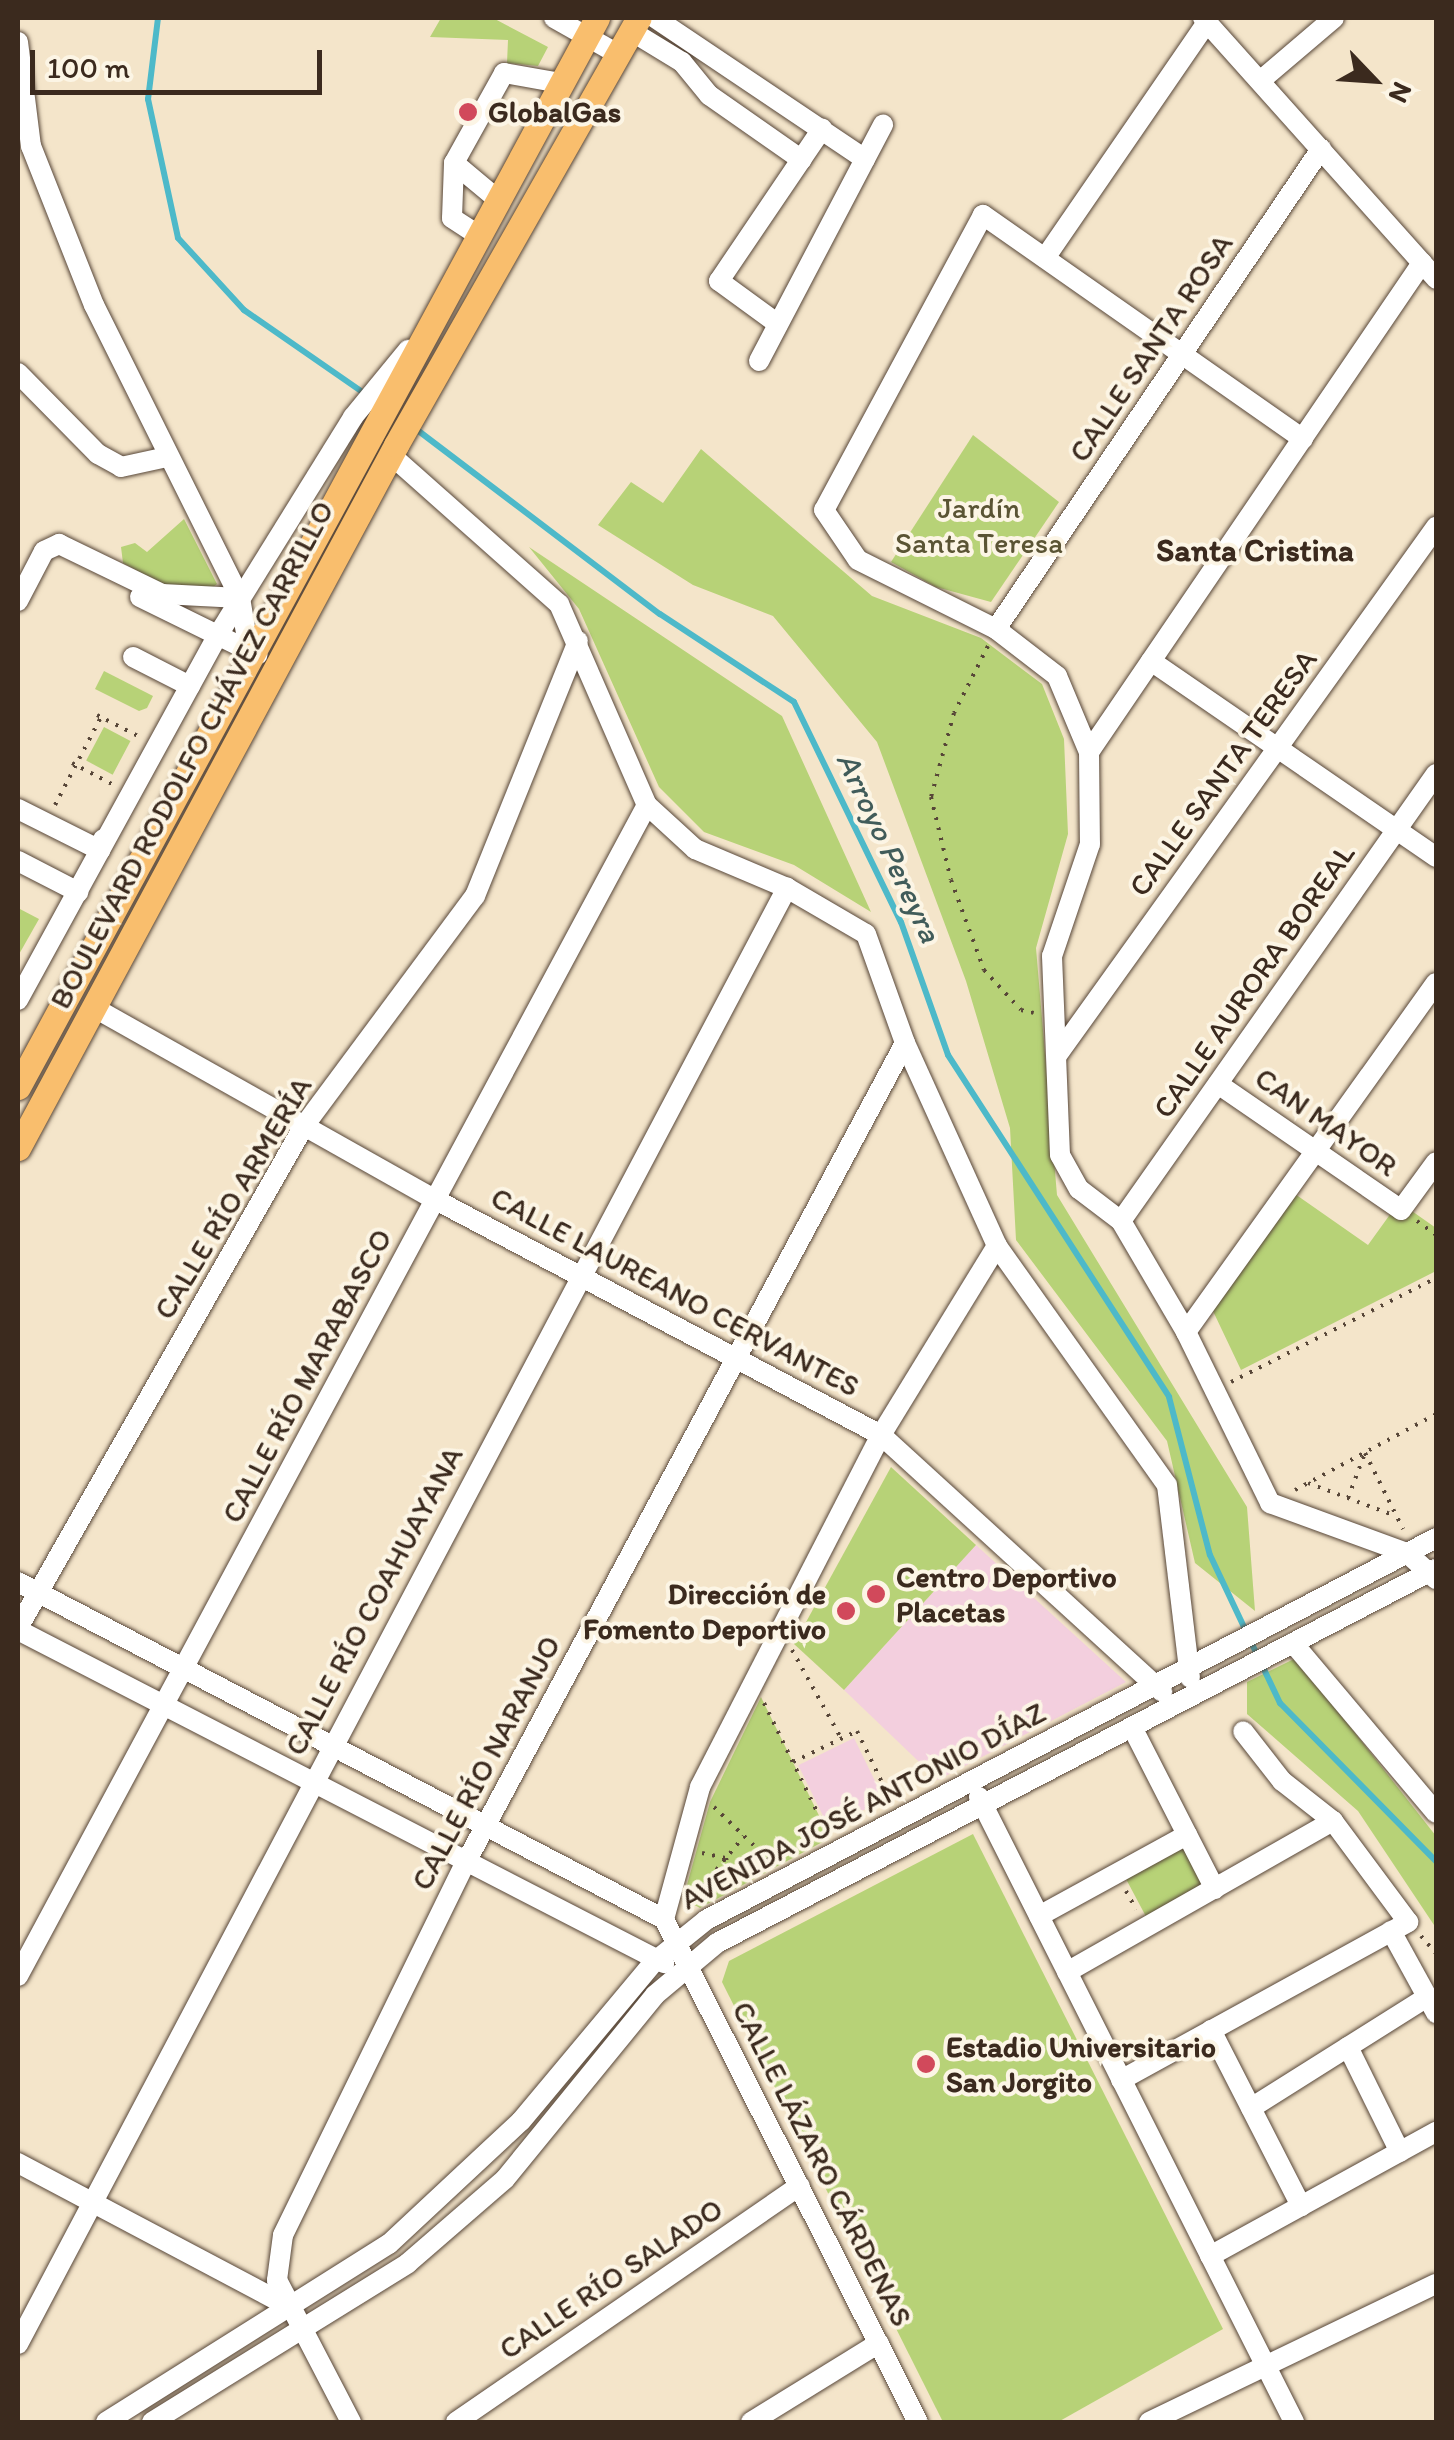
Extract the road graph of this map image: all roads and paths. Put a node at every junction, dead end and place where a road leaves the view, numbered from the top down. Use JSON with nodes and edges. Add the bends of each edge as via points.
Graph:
{"nodes":[{"id":1,"x":554,"y":18,"type":"edge"},
{"id":2,"x":654,"y":18,"type":"edge"},
{"id":3,"x":1334,"y":18,"type":"edge"},
{"id":4,"x":1205,"y":20,"type":"edge"},
{"id":5,"x":635,"y":24,"type":"edge"},
{"id":6,"x":592,"y":27,"type":"edge"},
{"id":7,"x":18,"y":42,"type":"edge"},
{"id":8,"x":618,"y":54,"type":"junction"},
{"id":9,"x":1260,"y":81,"type":"junction"},
{"id":10,"x":561,"y":83,"type":"junction"},
{"id":11,"x":884,"y":125,"type":"dead end"},
{"id":12,"x":822,"y":129,"type":"junction"},
{"id":13,"x":1321,"y":149,"type":"junction"},
{"id":14,"x":802,"y":160,"type":"junction"},
{"id":15,"x":866,"y":160,"type":"junction"},
{"id":16,"x":454,"y":163,"type":"junction"},
{"id":17,"x":496,"y":199,"type":"junction"},
{"id":18,"x":478,"y":235,"type":"junction"},
{"id":19,"x":1045,"y":258,"type":"junction"},
{"id":20,"x":1429,"y":271,"type":"edge"},
{"id":21,"x":778,"y":324,"type":"junction"},
{"id":22,"x":1182,"y":354,"type":"junction"},
{"id":23,"x":759,"y":362,"type":"dead end"},
{"id":24,"x":18,"y":373,"type":"edge"},
{"id":25,"x":362,"y":424,"type":"junction"},
{"id":26,"x":1303,"y":438,"type":"junction"},
{"id":27,"x":393,"y":450,"type":"junction"},
{"id":28,"x":167,"y":456,"type":"junction"},
{"id":29,"x":1436,"y":527,"type":"edge"},
{"id":30,"x":44,"y":551,"type":"junction"},
{"id":31,"x":240,"y":598,"type":"junction"},
{"id":32,"x":18,"y":601,"type":"edge"},
{"id":33,"x":996,"y":629,"type":"junction"},
{"id":34,"x":218,"y":634,"type":"junction"},
{"id":35,"x":578,"y":641,"type":"junction"},
{"id":36,"x":249,"y":650,"type":"junction"},
{"id":37,"x":132,"y":658,"type":"dead end"},
{"id":38,"x":1151,"y":661,"type":"junction"},
{"id":39,"x":278,"y":664,"type":"junction"},
{"id":40,"x":185,"y":684,"type":"junction"},
{"id":41,"x":138,"y":736,"type":"dead end"},
{"id":42,"x":1278,"y":748,"type":"junction"},
{"id":43,"x":1089,"y":752,"type":"junction"},
{"id":44,"x":74,"y":764,"type":"junction"},
{"id":45,"x":1436,"y":774,"type":"edge"},
{"id":46,"x":113,"y":784,"type":"dead end"},
{"id":47,"x":647,"y":805,"type":"junction"},
{"id":48,"x":18,"y":808,"type":"edge"},
{"id":49,"x":45,"y":822,"type":"junction"},
{"id":50,"x":1397,"y":830,"type":"junction"},
{"id":51,"x":18,"y":850,"type":"edge"},
{"id":52,"x":100,"y":850,"type":"junction"},
{"id":53,"x":1436,"y":857,"type":"edge"},
{"id":54,"x":18,"y":861,"type":"edge"},
{"id":55,"x":69,"y":887,"type":"junction"},
{"id":56,"x":788,"y":888,"type":"junction"},
{"id":57,"x":1436,"y":984,"type":"edge"},
{"id":58,"x":18,"y":1000,"type":"edge"},
{"id":59,"x":94,"y":1007,"type":"junction"},
{"id":60,"x":1054,"y":1018,"type":"junction"},
{"id":61,"x":905,"y":1044,"type":"junction"},
{"id":62,"x":1058,"y":1054,"type":"junction"},
{"id":63,"x":1218,"y":1084,"type":"junction"},
{"id":64,"x":18,"y":1086,"type":"edge"},
{"id":65,"x":304,"y":1126,"type":"junction"},
{"id":66,"x":18,"y":1148,"type":"edge"},
{"id":67,"x":1316,"y":1152,"type":"junction"},
{"id":68,"x":1436,"y":1162,"type":"edge"},
{"id":69,"x":436,"y":1200,"type":"junction"},
{"id":70,"x":1121,"y":1221,"type":"junction"},
{"id":71,"x":997,"y":1246,"type":"junction"},
{"id":72,"x":581,"y":1276,"type":"junction"},
{"id":73,"x":1436,"y":1278,"type":"edge"},
{"id":74,"x":1186,"y":1332,"type":"junction"},
{"id":75,"x":735,"y":1360,"type":"junction"},
{"id":76,"x":1214,"y":1390,"type":"junction"},
{"id":77,"x":1436,"y":1414,"type":"edge"},
{"id":78,"x":882,"y":1434,"type":"junction"},
{"id":79,"x":1365,"y":1452,"type":"junction"},
{"id":80,"x":1308,"y":1484,"type":"junction"},
{"id":81,"x":1348,"y":1498,"type":"junction"},
{"id":82,"x":1270,"y":1503,"type":"junction"},
{"id":83,"x":1396,"y":1516,"type":"junction"},
{"id":84,"x":1436,"y":1538,"type":"edge"},
{"id":85,"x":1410,"y":1551,"type":"junction"},
{"id":86,"x":1433,"y":1574,"type":"edge"},
{"id":87,"x":18,"y":1582,"type":"edge"},
{"id":88,"x":37,"y":1592,"type":"junction"},
{"id":89,"x":18,"y":1629,"type":"edge"},
{"id":90,"x":1290,"y":1645,"type":"junction"},
{"id":91,"x":790,"y":1646,"type":"dead end"},
{"id":92,"x":182,"y":1668,"type":"junction"},
{"id":93,"x":1185,"y":1669,"type":"junction"},
{"id":94,"x":1158,"y":1684,"type":"junction"},
{"id":95,"x":1198,"y":1693,"type":"junction"},
{"id":96,"x":761,"y":1698,"type":"dead end"},
{"id":97,"x":162,"y":1706,"type":"junction"},
{"id":98,"x":1170,"y":1707,"type":"junction"},
{"id":99,"x":1132,"y":1727,"type":"junction"},
{"id":100,"x":1242,"y":1730,"type":"dead end"},
{"id":101,"x":842,"y":1738,"type":"junction"},
{"id":102,"x":332,"y":1746,"type":"junction"},
{"id":103,"x":794,"y":1762,"type":"junction"},
{"id":104,"x":971,"y":1781,"type":"junction"},
{"id":105,"x":311,"y":1784,"type":"junction"},
{"id":106,"x":710,"y":1802,"type":"dead end"},
{"id":107,"x":893,"y":1805,"type":"dead end"},
{"id":108,"x":983,"y":1805,"type":"junction"},
{"id":109,"x":1436,"y":1814,"type":"edge"},
{"id":110,"x":1334,"y":1822,"type":"junction"},
{"id":111,"x":485,"y":1826,"type":"junction"},
{"id":112,"x":1187,"y":1835,"type":"junction"},
{"id":113,"x":744,"y":1836,"type":"junction"},
{"id":114,"x":830,"y":1838,"type":"dead end"},
{"id":115,"x":696,"y":1852,"type":"dead end"},
{"id":116,"x":726,"y":1858,"type":"junction"},
{"id":117,"x":465,"y":1864,"type":"junction"},
{"id":118,"x":775,"y":1866,"type":"dead end"},
{"id":119,"x":1117,"y":1874,"type":"junction"},
{"id":120,"x":735,"y":1888,"type":"dead end"},
{"id":121,"x":1215,"y":1888,"type":"junction"},
{"id":122,"x":690,"y":1902,"type":"dead end"},
{"id":123,"x":1039,"y":1916,"type":"junction"},
{"id":124,"x":664,"y":1919,"type":"junction"},
{"id":125,"x":1399,"y":1926,"type":"junction"},
{"id":126,"x":1146,"y":1928,"type":"junction"},
{"id":127,"x":676,"y":1942,"type":"junction"},
{"id":128,"x":654,"y":1962,"type":"junction"},
{"id":129,"x":688,"y":1963,"type":"junction"},
{"id":130,"x":1067,"y":1972,"type":"junction"},
{"id":131,"x":18,"y":1976,"type":"edge"},
{"id":132,"x":1432,"y":2004,"type":"edge"},
{"id":133,"x":1211,"y":2030,"type":"junction"},
{"id":134,"x":1348,"y":2047,"type":"junction"},
{"id":135,"x":1122,"y":2080,"type":"junction"},
{"id":136,"x":1251,"y":2108,"type":"junction"},
{"id":137,"x":1436,"y":2132,"type":"edge"},
{"id":138,"x":1400,"y":2152,"type":"junction"},
{"id":139,"x":18,"y":2164,"type":"edge"},
{"id":140,"x":800,"y":2186,"type":"junction"},
{"id":141,"x":90,"y":2202,"type":"junction"},
{"id":142,"x":1301,"y":2206,"type":"junction"},
{"id":143,"x":1210,"y":2256,"type":"junction"},
{"id":144,"x":1436,"y":2284,"type":"edge"},
{"id":145,"x":294,"y":2309,"type":"junction"},
{"id":146,"x":304,"y":2330,"type":"junction"},
{"id":147,"x":879,"y":2343,"type":"junction"},
{"id":148,"x":18,"y":2344,"type":"edge"},
{"id":149,"x":1265,"y":2366,"type":"junction"},
{"id":150,"x":106,"y":2422,"type":"edge"},
{"id":151,"x":152,"y":2422,"type":"edge"},
{"id":152,"x":351,"y":2422,"type":"edge"},
{"id":153,"x":456,"y":2422,"type":"edge"},
{"id":154,"x":751,"y":2422,"type":"edge"},
{"id":155,"x":918,"y":2422,"type":"edge"},
{"id":156,"x":1149,"y":2422,"type":"edge"},
{"id":157,"x":1294,"y":2422,"type":"edge"}],
"edges":[{"from":1,"to":6,"type":"street"},
{"from":2,"to":12,"type":"street"},
{"from":3,"to":9,"type":"street"},
{"from":4,"to":9,"type":"street"},
{"from":4,"to":19,"type":"street"},
{"from":5,"to":8,"type":"main road"},
{"from":5,"to":14,"type":"street","via":[[682,62],[709,95]]},
{"from":6,"to":8,"type":"street"},
{"from":6,"to":10,"type":"main road"},
{"from":7,"to":28,"type":"street","via":[[31,146],[94,304]]},
{"from":8,"to":27,"type":"main road","name":"BOULEVARD RODOLFO CHÁVEZ CARRILLO"},
{"from":9,"to":13,"type":"street"},
{"from":10,"to":16,"type":"street","via":[[504,73]]},
{"from":10,"to":17,"type":"main road"},
{"from":11,"to":15,"type":"street"},
{"from":12,"to":14,"type":"street"},
{"from":12,"to":15,"type":"street"},
{"from":13,"to":20,"type":"street"},
{"from":13,"to":22,"type":"street","name":"CALLE SANTA ROSA"},
{"from":14,"to":21,"type":"street","via":[[719,281]]},
{"from":15,"to":21,"type":"street"},
{"from":16,"to":17,"type":"street"},
{"from":16,"to":18,"type":"street","via":[[452,218]]},
{"from":17,"to":18,"type":"main road"},
{"from":18,"to":25,"type":"main road","name":"BOULEVARD RODOLFO CHÁVEZ CARRILLO"},
{"from":19,"to":22,"type":"street"},
{"from":19,"to":33,"type":"street","via":[[984,215],[824,510],[858,560]]},
{"from":20,"to":26,"type":"street"},
{"from":21,"to":23,"type":"street"},
{"from":22,"to":26,"type":"street"},
{"from":22,"to":33,"type":"street","name":"CALLE SANTA ROSA"},
{"from":24,"to":28,"type":"street","via":[[98,454],[120,467]]},
{"from":25,"to":31,"type":"street"},
{"from":25,"to":36,"type":"main road","name":"BOULEVARD RODOLFO CHÁVEZ CARRILLO"},
{"from":26,"to":38,"type":"street"},
{"from":27,"to":35,"type":"street","via":[[548,594]]},
{"from":27,"to":39,"type":"main road","name":"BOULEVARD RODOLFO CHÁVEZ CARRILLO"},
{"from":28,"to":31,"type":"street"},
{"from":29,"to":42,"type":"street","name":"CALLE SANTA TERESA"},
{"from":30,"to":31,"type":"street","via":[[58,544],[188,600]]},
{"from":30,"to":32,"type":"street"},
{"from":30,"to":34,"type":"street"},
{"from":31,"to":34,"type":"street"},
{"from":31,"to":36,"type":"street"},
{"from":33,"to":43,"type":"street","via":[[1057,676]]},
{"from":33,"to":60,"type":"path","via":[[954,714],[932,796],[951,880],[984,970],[1021,1010]]},
{"from":34,"to":36,"type":"street"},
{"from":34,"to":40,"type":"street"},
{"from":35,"to":47,"type":"street"},
{"from":35,"to":65,"type":"street","name":"CALLE RÍO ARMERÍA","via":[[476,896]]},
{"from":36,"to":39,"type":"street"},
{"from":36,"to":64,"type":"main road","name":"BOULEVARD RODOLFO CHÁVEZ CARRILLO"},
{"from":37,"to":40,"type":"street"},
{"from":38,"to":42,"type":"street"},
{"from":38,"to":43,"type":"street"},
{"from":39,"to":59,"type":"main road","name":"BOULEVARD RODOLFO CHÁVEZ CARRILLO"},
{"from":40,"to":52,"type":"street"},
{"from":41,"to":44,"type":"path","via":[[99,716]]},
{"from":42,"to":50,"type":"street"},
{"from":42,"to":62,"type":"street","name":"CALLE SANTA TERESA"},
{"from":43,"to":60,"type":"street","via":[[1090,844],[1052,956]]},
{"from":44,"to":46,"type":"path"},
{"from":44,"to":49,"type":"path"},
{"from":45,"to":50,"type":"street","name":"CALLE AURORA BOREAL"},
{"from":47,"to":56,"type":"street","via":[[696,849]]},
{"from":47,"to":69,"type":"street","name":"CALLE RÍO MARABASCO"},
{"from":48,"to":49,"type":"street"},
{"from":49,"to":52,"type":"street"},
{"from":50,"to":53,"type":"street"},
{"from":50,"to":63,"type":"street","name":"CALLE AURORA BOREAL"},
{"from":51,"to":55,"type":"street","via":[[56,869]]},
{"from":52,"to":55,"type":"street"},
{"from":54,"to":55,"type":"street"},
{"from":55,"to":58,"type":"street"},
{"from":56,"to":61,"type":"street","via":[[866,934]]},
{"from":56,"to":72,"type":"street","name":"CALLE RÍO COAHUAYANA"},
{"from":57,"to":67,"type":"street"},
{"from":59,"to":65,"type":"street","name":"CALLE LAUREANO CERVANTES"},
{"from":59,"to":66,"type":"main road","name":"BOULEVARD RODOLFO CHÁVEZ CARRILLO"},
{"from":60,"to":62,"type":"street"},
{"from":61,"to":71,"type":"street"},
{"from":61,"to":75,"type":"street","name":"CALLE RÍO NARANJO"},
{"from":62,"to":70,"type":"street","via":[[1060,1155],[1079,1189]]},
{"from":63,"to":67,"type":"street","name":"CAN MAYOR"},
{"from":63,"to":70,"type":"street","name":"CALLE AURORA BOREAL"},
{"from":65,"to":69,"type":"street","name":"CALLE LAUREANO CERVANTES"},
{"from":65,"to":88,"type":"street","name":"CALLE RÍO ARMERÍA"},
{"from":67,"to":68,"type":"street","name":"CAN MAYOR","via":[[1401,1210]]},
{"from":67,"to":74,"type":"street"},
{"from":69,"to":72,"type":"street","name":"CALLE LAUREANO CERVANTES"},
{"from":69,"to":92,"type":"street","name":"CALLE RÍO MARABASCO"},
{"from":70,"to":74,"type":"street"},
{"from":71,"to":78,"type":"street"},
{"from":71,"to":93,"type":"street","via":[[1167,1484]]},
{"from":72,"to":75,"type":"street","name":"CALLE LAUREANO CERVANTES"},
{"from":72,"to":102,"type":"street","name":"CALLE RÍO COAHUAYANA"},
{"from":73,"to":76,"type":"path"},
{"from":74,"to":76,"type":"street"},
{"from":75,"to":78,"type":"street","name":"CALLE LAUREANO CERVANTES"},
{"from":75,"to":111,"type":"street","name":"CALLE RÍO NARANJO"},
{"from":76,"to":82,"type":"street"},
{"from":77,"to":79,"type":"path"},
{"from":78,"to":94,"type":"street","name":"CALLE LAUREANO CERVANTES"},
{"from":78,"to":124,"type":"street","via":[[700,1787]]},
{"from":79,"to":80,"type":"path"},
{"from":79,"to":81,"type":"path"},
{"from":79,"to":83,"type":"path"},
{"from":80,"to":81,"type":"path"},
{"from":80,"to":82,"type":"path"},
{"from":81,"to":83,"type":"path"},
{"from":82,"to":85,"type":"street"},
{"from":83,"to":85,"type":"path"},
{"from":84,"to":85,"type":"street","name":"AVENIDA JOSÉ ANTONIO DÍAZ"},
{"from":85,"to":86,"type":"street"},
{"from":85,"to":93,"type":"street","name":"AVENIDA JOSÉ ANTONIO DÍAZ"},
{"from":86,"to":90,"type":"street","name":"AVENIDA JOSÉ ANTONIO DÍAZ"},
{"from":87,"to":88,"type":"street"},
{"from":88,"to":89,"type":"street","name":"CALLE RÍO ARMERÍA"},
{"from":88,"to":92,"type":"street"},
{"from":89,"to":97,"type":"street"},
{"from":90,"to":95,"type":"street","name":"AVENIDA JOSÉ ANTONIO DÍAZ"},
{"from":90,"to":109,"type":"street"},
{"from":91,"to":101,"type":"path"},
{"from":92,"to":97,"type":"street","name":"CALLE RÍO MARABASCO"},
{"from":92,"to":102,"type":"street"},
{"from":93,"to":94,"type":"street","name":"AVENIDA JOSÉ ANTONIO DÍAZ"},
{"from":93,"to":95,"type":"street"},
{"from":94,"to":98,"type":"street","name":"CALLE LAUREANO CERVANTES"},
{"from":94,"to":104,"type":"street","name":"AVENIDA JOSÉ ANTONIO DÍAZ"},
{"from":95,"to":98,"type":"street","name":"AVENIDA JOSÉ ANTONIO DÍAZ"},
{"from":96,"to":103,"type":"path"},
{"from":97,"to":105,"type":"street"},
{"from":97,"to":131,"type":"street","name":"CALLE RÍO MARABASCO"},
{"from":98,"to":99,"type":"street","name":"AVENIDA JOSÉ ANTONIO DÍAZ"},
{"from":99,"to":108,"type":"street","name":"AVENIDA JOSÉ ANTONIO DÍAZ"},
{"from":99,"to":112,"type":"street"},
{"from":100,"to":110,"type":"street","via":[[1282,1781]]},
{"from":101,"to":103,"type":"path"},
{"from":101,"to":107,"type":"path","via":[[857,1730]]},
{"from":102,"to":105,"type":"street","name":"CALLE RÍO COAHUAYANA"},
{"from":102,"to":111,"type":"street"},
{"from":103,"to":114,"type":"path"},
{"from":104,"to":108,"type":"street"},
{"from":104,"to":127,"type":"street","name":"AVENIDA JOSÉ ANTONIO DÍAZ"},
{"from":105,"to":117,"type":"street"},
{"from":105,"to":141,"type":"street","name":"CALLE RÍO COAHUAYANA"},
{"from":106,"to":113,"type":"path"},
{"from":108,"to":123,"type":"street"},
{"from":108,"to":129,"type":"street","name":"AVENIDA JOSÉ ANTONIO DÍAZ"},
{"from":110,"to":121,"type":"street"},
{"from":110,"to":125,"type":"street"},
{"from":111,"to":117,"type":"street","name":"CALLE RÍO NARANJO"},
{"from":111,"to":124,"type":"street"},
{"from":112,"to":119,"type":"street"},
{"from":112,"to":121,"type":"street"},
{"from":113,"to":116,"type":"path"},
{"from":113,"to":118,"type":"path"},
{"from":115,"to":116,"type":"path"},
{"from":116,"to":120,"type":"path"},
{"from":116,"to":122,"type":"path"},
{"from":117,"to":128,"type":"street"},
{"from":117,"to":145,"type":"street","name":"CALLE RÍO NARANJO","via":[[284,2234],[278,2280]]},
{"from":119,"to":123,"type":"street"},
{"from":119,"to":126,"type":"path"},
{"from":121,"to":126,"type":"street"},
{"from":123,"to":130,"type":"street"},
{"from":124,"to":127,"type":"street","name":"CALLE LÁZARO CÁRDENAS"},
{"from":125,"to":132,"type":"street"},
{"from":125,"to":133,"type":"street"},
{"from":126,"to":130,"type":"street"},
{"from":127,"to":128,"type":"street","name":"AVENIDA JOSÉ ANTONIO DÍAZ"},
{"from":127,"to":129,"type":"street","name":"CALLE LÁZARO CÁRDENAS"},
{"from":128,"to":129,"type":"street"},
{"from":128,"to":145,"type":"street","name":"AVENIDA JOSÉ ANTONIO DÍAZ","via":[[480,2162],[390,2244]]},
{"from":129,"to":140,"type":"street","name":"CALLE LÁZARO CÁRDENAS"},
{"from":129,"to":146,"type":"street","name":"AVENIDA JOSÉ ANTONIO DÍAZ","via":[[505,2179],[408,2262]]},
{"from":130,"to":135,"type":"street"},
{"from":132,"to":134,"type":"street"},
{"from":133,"to":135,"type":"street"},
{"from":133,"to":136,"type":"street"},
{"from":134,"to":136,"type":"street"},
{"from":134,"to":138,"type":"street"},
{"from":135,"to":143,"type":"street"},
{"from":136,"to":142,"type":"street"},
{"from":137,"to":138,"type":"street"},
{"from":138,"to":142,"type":"street"},
{"from":139,"to":141,"type":"street"},
{"from":140,"to":147,"type":"street","name":"CALLE LÁZARO CÁRDENAS"},
{"from":140,"to":153,"type":"street","name":"CALLE RÍO SALADO"},
{"from":141,"to":145,"type":"street"},
{"from":141,"to":148,"type":"street","name":"CALLE RÍO COAHUAYANA"},
{"from":142,"to":143,"type":"street"},
{"from":143,"to":149,"type":"street"},
{"from":144,"to":149,"type":"street"},
{"from":145,"to":146,"type":"street","name":"CALLE RÍO NARANJO"},
{"from":145,"to":150,"type":"street","name":"AVENIDA JOSÉ ANTONIO DÍAZ"},
{"from":146,"to":151,"type":"street","name":"AVENIDA JOSÉ ANTONIO DÍAZ"},
{"from":146,"to":152,"type":"street","name":"CALLE RÍO NARANJO"},
{"from":147,"to":154,"type":"street"},
{"from":147,"to":155,"type":"street","name":"CALLE LÁZARO CÁRDENAS"},
{"from":149,"to":156,"type":"street"},
{"from":149,"to":157,"type":"street"}]}
